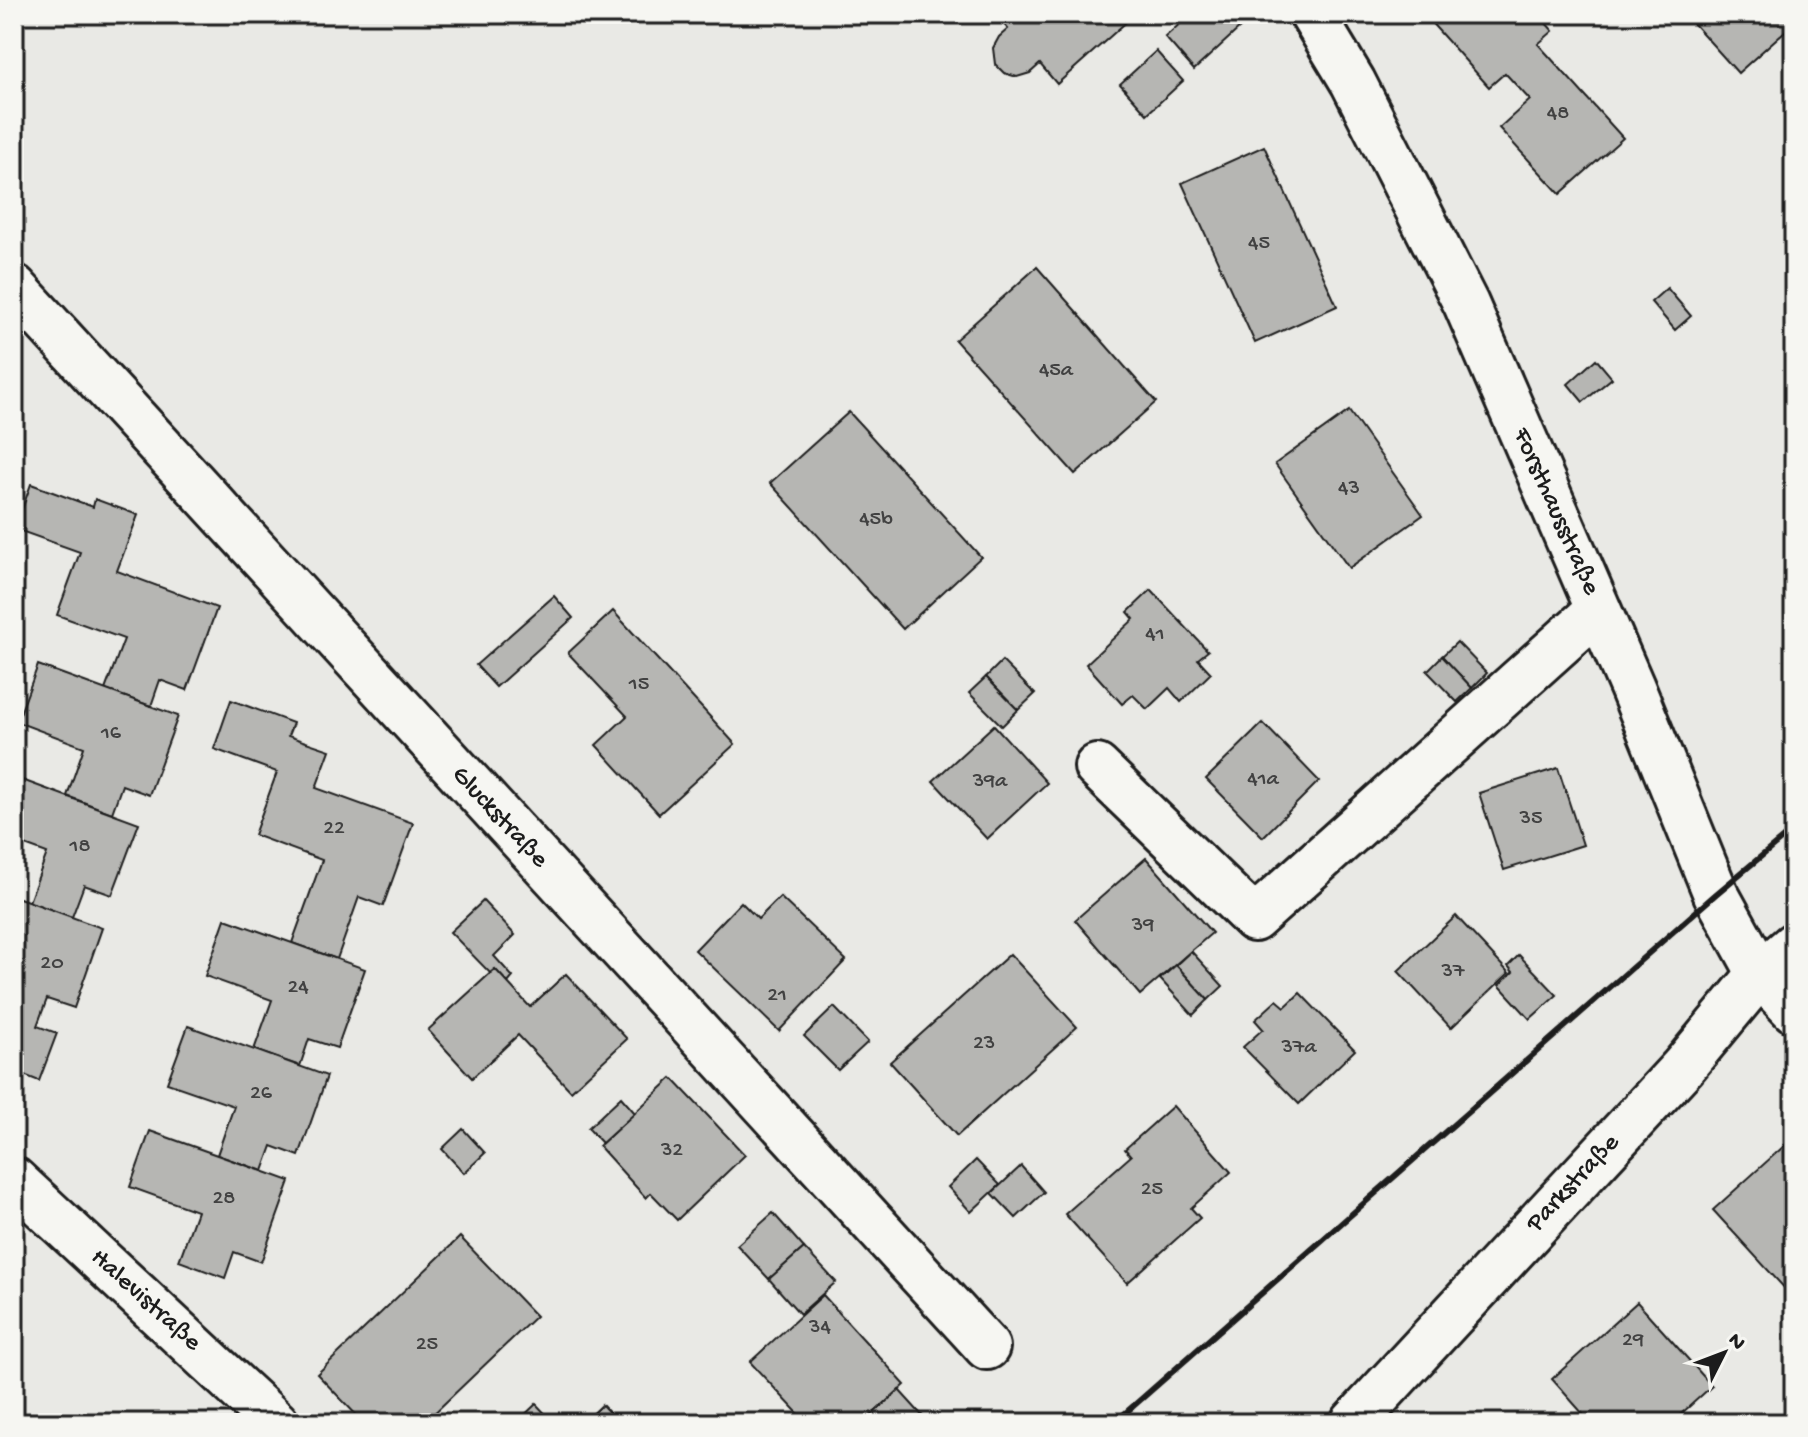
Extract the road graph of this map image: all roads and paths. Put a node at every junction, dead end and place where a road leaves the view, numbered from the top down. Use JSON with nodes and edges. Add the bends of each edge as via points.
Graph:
{"nodes":[{"id":1,"x":1312,"y":14,"type":"edge"},
{"id":2,"x":14,"y":287,"type":"edge"},
{"id":3,"x":1598,"y":610,"type":"junction"},
{"id":4,"x":1097,"y":767,"type":"dead end"},
{"id":5,"x":1794,"y":945,"type":"edge"},
{"id":6,"x":1760,"y":974,"type":"junction"},
{"id":7,"x":1794,"y":1010,"type":"edge"},
{"id":8,"x":14,"y":1180,"type":"edge"},
{"id":9,"x":987,"y":1347,"type":"dead end"},
{"id":10,"x":276,"y":1423,"type":"edge"},
{"id":11,"x":1353,"y":1423,"type":"edge"}],
"edges":[{"from":1,"to":3,"type":"street","name":"Forsthausstraße","via":[[1353,82],[1466,304]]},
{"from":2,"to":9,"type":"street","name":"Gluckstraße"},
{"from":3,"to":4,"type":"street","via":[[1254,919]]},
{"from":3,"to":6,"type":"street","name":"Forsthausstraße","via":[[1716,894]]},
{"from":5,"to":6,"type":"street","name":"Parkstraße"},
{"from":6,"to":7,"type":"street","name":"Forsthausstraße"},
{"from":6,"to":11,"type":"street","name":"Parkstraße","via":[[1683,1067]]},
{"from":8,"to":10,"type":"street","name":"Halevistraße"}]}
